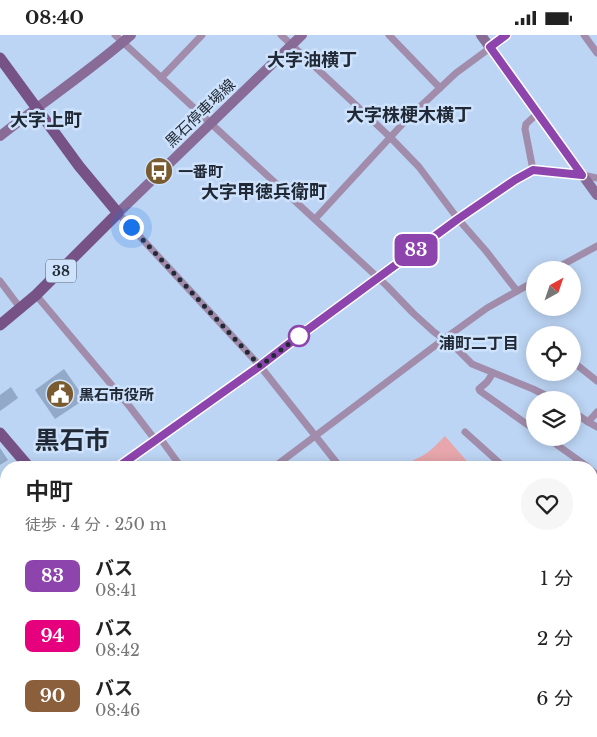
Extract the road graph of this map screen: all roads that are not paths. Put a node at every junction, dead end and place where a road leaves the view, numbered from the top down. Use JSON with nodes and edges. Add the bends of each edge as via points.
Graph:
{"nodes":[{"id":1,"x":202,"y":35,"type":"edge"},
{"id":2,"x":282,"y":35,"type":"edge"},
{"id":3,"x":302,"y":35,"type":"edge"},
{"id":4,"x":389,"y":35,"type":"edge"},
{"id":5,"x":481,"y":35,"type":"edge"},
{"id":6,"x":506,"y":35,"type":"edge"},
{"id":7,"x":584,"y":35,"type":"edge"},
{"id":8,"x":123,"y":37,"type":"edge"},
{"id":9,"x":292,"y":45,"type":"junction"},
{"id":10,"x":490,"y":47,"type":"junction"},
{"id":11,"x":597,"y":53,"type":"edge"},
{"id":12,"x":0,"y":59,"type":"edge"},
{"id":13,"x":161,"y":78,"type":"junction"},
{"id":14,"x":440,"y":88,"type":"junction"},
{"id":15,"x":36,"y":108,"type":"junction"},
{"id":16,"x":538,"y":113,"type":"junction"},
{"id":17,"x":211,"y":124,"type":"junction"},
{"id":18,"x":0,"y":136,"type":"edge"},
{"id":19,"x":390,"y":137,"type":"junction"},
{"id":20,"x":533,"y":170,"type":"junction"},
{"id":21,"x":582,"y":175,"type":"junction"},
{"id":22,"x":597,"y":177,"type":"edge"},
{"id":23,"x":597,"y":195,"type":"edge"},
{"id":24,"x":118,"y":213,"type":"junction"},
{"id":25,"x":315,"y":219,"type":"junction"},
{"id":26,"x":458,"y":219,"type":"junction"},
{"id":27,"x":597,"y":246,"type":"edge"},
{"id":28,"x":570,"y":261,"type":"edge"},
{"id":29,"x":378,"y":278,"type":"junction"},
{"id":30,"x":0,"y":281,"type":"edge"},
{"id":31,"x":526,"y":286,"type":"edge"},
{"id":32,"x":517,"y":291,"type":"junction"},
{"id":33,"x":36,"y":295,"type":"junction"},
{"id":34,"x":21,"y":309,"type":"junction"},
{"id":35,"x":0,"y":325,"type":"edge"},
{"id":36,"x":444,"y":339,"type":"junction"},
{"id":37,"x":260,"y":366,"type":"junction"},
{"id":38,"x":581,"y":368,"type":"edge"},
{"id":39,"x":493,"y":373,"type":"junction"},
{"id":40,"x":597,"y":381,"type":"edge"},
{"id":41,"x":537,"y":391,"type":"edge"},
{"id":42,"x":597,"y":412,"type":"edge"},
{"id":43,"x":581,"y":417,"type":"edge"},
{"id":44,"x":588,"y":422,"type":"junction"},
{"id":45,"x":526,"y":424,"type":"edge"},
{"id":46,"x":597,"y":427,"type":"edge"},
{"id":47,"x":0,"y":433,"type":"edge"},
{"id":48,"x":466,"y":433,"type":"dead end"},
{"id":49,"x":314,"y":436,"type":"junction"},
{"id":50,"x":158,"y":440,"type":"junction"},
{"id":51,"x":559,"y":446,"type":"edge"},
{"id":52,"x":24,"y":461,"type":"edge"},
{"id":53,"x":127,"y":461,"type":"edge"},
{"id":54,"x":176,"y":461,"type":"edge"},
{"id":55,"x":282,"y":461,"type":"edge"},
{"id":56,"x":335,"y":461,"type":"edge"},
{"id":57,"x":497,"y":461,"type":"edge"},
{"id":58,"x":580,"y":461,"type":"edge"}],
"edges":[{"from":1,"to":13,"type":"street"},
{"from":2,"to":9,"type":"street"},
{"from":3,"to":9,"type":"street","name":"黒石停車場線"},
{"from":4,"to":14,"type":"street"},
{"from":5,"to":10,"type":"street"},
{"from":6,"to":10,"type":"street"},
{"from":7,"to":11,"type":"street"},
{"from":8,"to":13,"type":"street"},
{"from":8,"to":15,"type":"street"},
{"from":9,"to":17,"type":"street","name":"黒石停車場線"},
{"from":9,"to":19,"type":"street"},
{"from":10,"to":14,"type":"street"},
{"from":10,"to":16,"type":"street"},
{"from":12,"to":15,"type":"main road"},
{"from":13,"to":17,"type":"street"},
{"from":14,"to":19,"type":"street"},
{"from":15,"to":18,"type":"street"},
{"from":15,"to":24,"type":"main road"},
{"from":16,"to":20,"type":"street","via":[[525,129]]},
{"from":16,"to":21,"type":"street"},
{"from":17,"to":24,"type":"street","name":"黒石停車場線"},
{"from":17,"to":25,"type":"street"},
{"from":19,"to":25,"type":"street"},
{"from":19,"to":26,"type":"street","via":[[419,167]]},
{"from":20,"to":21,"type":"street"},
{"from":20,"to":26,"type":"street"},
{"from":21,"to":22,"type":"street"},
{"from":21,"to":23,"type":"street"},
{"from":24,"to":33,"type":"main road","number":"38"},
{"from":24,"to":37,"type":"street"},
{"from":25,"to":29,"type":"street"},
{"from":26,"to":29,"type":"street"},
{"from":26,"to":32,"type":"street"},
{"from":27,"to":28,"type":"street"},
{"from":29,"to":36,"type":"street"},
{"from":29,"to":37,"type":"street"},
{"from":30,"to":34,"type":"street"},
{"from":31,"to":32,"type":"street"},
{"from":32,"to":36,"type":"street"},
{"from":33,"to":34,"type":"main road","number":"38"},
{"from":33,"to":50,"type":"street"},
{"from":34,"to":35,"type":"main road","number":"38"},
{"from":36,"to":39,"type":"street","via":[[472,364]]},
{"from":36,"to":49,"type":"street"},
{"from":37,"to":49,"type":"street"},
{"from":37,"to":50,"type":"street"},
{"from":38,"to":40,"type":"street"},
{"from":39,"to":41,"type":"street"},
{"from":39,"to":45,"type":"street","via":[[480,391]]},
{"from":42,"to":44,"type":"street"},
{"from":43,"to":44,"type":"street"},
{"from":44,"to":46,"type":"street"},
{"from":47,"to":52,"type":"main road"},
{"from":48,"to":57,"type":"street"},
{"from":49,"to":55,"type":"street"},
{"from":49,"to":56,"type":"street"},
{"from":50,"to":53,"type":"street"},
{"from":50,"to":54,"type":"street"},
{"from":51,"to":58,"type":"street"}]}
